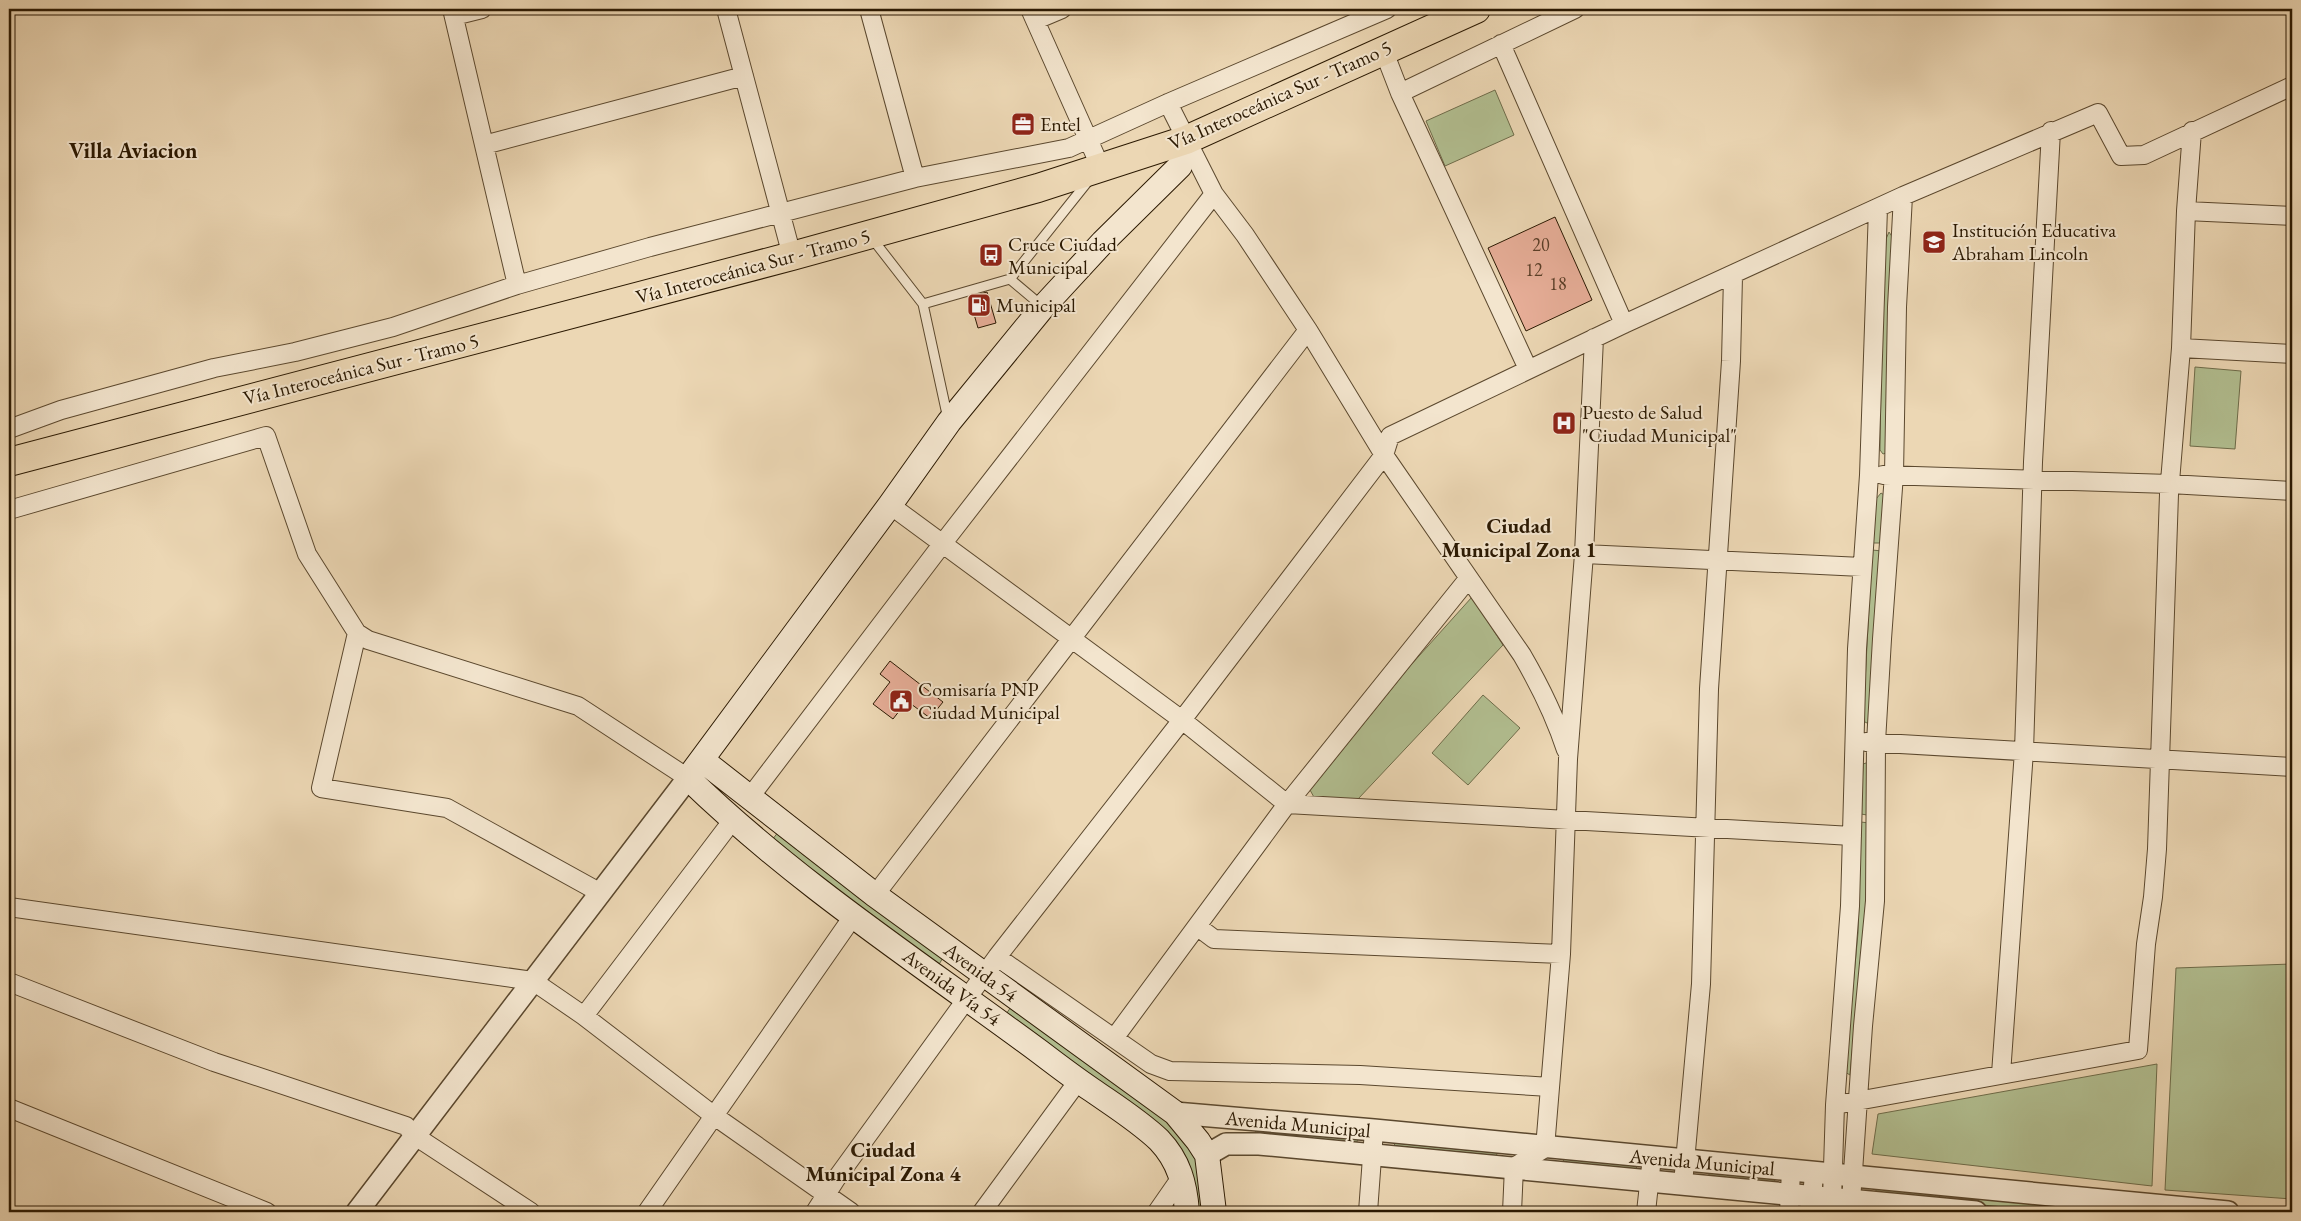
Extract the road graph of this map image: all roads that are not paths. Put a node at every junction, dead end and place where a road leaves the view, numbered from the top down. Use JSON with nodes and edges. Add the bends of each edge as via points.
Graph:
{"nodes":[{"id":1,"x":482,"y":9,"type":"edge"},
{"id":2,"x":726,"y":9,"type":"edge"},
{"id":3,"x":869,"y":9,"type":"edge"},
{"id":4,"x":1062,"y":9,"type":"edge"},
{"id":5,"x":1387,"y":9,"type":"edge"},
{"id":6,"x":1476,"y":9,"type":"edge"},
{"id":7,"x":1575,"y":9,"type":"edge"},
{"id":8,"x":453,"y":12,"type":"edge"},
{"id":9,"x":1033,"y":15,"type":"edge"},
{"id":10,"x":1501,"y":44,"type":"junction"},
{"id":11,"x":1383,"y":49,"type":"junction"},
{"id":12,"x":744,"y":76,"type":"junction"},
{"id":13,"x":2292,"y":86,"type":"edge"},
{"id":14,"x":1400,"y":93,"type":"junction"},
{"id":15,"x":1168,"y":103,"type":"junction"},
{"id":16,"x":2051,"y":131,"type":"junction"},
{"id":17,"x":2192,"y":131,"type":"junction"},
{"id":18,"x":1087,"y":139,"type":"junction"},
{"id":19,"x":1186,"y":140,"type":"junction"},
{"id":20,"x":484,"y":145,"type":"junction"},
{"id":21,"x":1100,"y":166,"type":"junction"},
{"id":22,"x":914,"y":178,"type":"junction"},
{"id":23,"x":1214,"y":194,"type":"junction"},
{"id":24,"x":1903,"y":196,"type":"junction"},
{"id":25,"x":1878,"y":208,"type":"junction"},
{"id":26,"x":2186,"y":211,"type":"junction"},
{"id":27,"x":781,"y":213,"type":"junction"},
{"id":28,"x":2292,"y":216,"type":"edge"},
{"id":29,"x":869,"y":235,"type":"junction"},
{"id":30,"x":792,"y":256,"type":"junction"},
{"id":31,"x":1733,"y":276,"type":"junction"},
{"id":32,"x":1010,"y":279,"type":"junction"},
{"id":33,"x":517,"y":285,"type":"junction"},
{"id":34,"x":923,"y":304,"type":"junction"},
{"id":35,"x":1043,"y":307,"type":"junction"},
{"id":36,"x":1624,"y":324,"type":"junction"},
{"id":37,"x":1308,"y":330,"type":"junction"},
{"id":38,"x":1594,"y":338,"type":"junction"},
{"id":39,"x":2181,"y":348,"type":"junction"},
{"id":40,"x":2292,"y":354,"type":"edge"},
{"id":41,"x":1528,"y":369,"type":"junction"},
{"id":42,"x":949,"y":422,"type":"junction"},
{"id":43,"x":11,"y":425,"type":"edge"},
{"id":44,"x":1384,"y":455,"type":"junction"},
{"id":45,"x":9,"y":462,"type":"edge"},
{"id":46,"x":1894,"y":474,"type":"junction"},
{"id":47,"x":1869,"y":475,"type":"junction"},
{"id":48,"x":2032,"y":479,"type":"junction"},
{"id":49,"x":2170,"y":484,"type":"junction"},
{"id":50,"x":2292,"y":491,"type":"edge"},
{"id":51,"x":890,"y":505,"type":"junction"},
{"id":52,"x":9,"y":510,"type":"edge"},
{"id":53,"x":943,"y":543,"type":"junction"},
{"id":54,"x":1584,"y":554,"type":"junction"},
{"id":55,"x":1717,"y":559,"type":"junction"},
{"id":56,"x":1862,"y":567,"type":"junction"},
{"id":57,"x":1468,"y":579,"type":"junction"},
{"id":58,"x":357,"y":633,"type":"junction"},
{"id":59,"x":1071,"y":639,"type":"junction"},
{"id":60,"x":1182,"y":720,"type":"junction"},
{"id":61,"x":1854,"y":742,"type":"junction"},
{"id":62,"x":1876,"y":742,"type":"junction"},
{"id":63,"x":2024,"y":751,"type":"junction"},
{"id":64,"x":1568,"y":759,"type":"junction"},
{"id":65,"x":2160,"y":760,"type":"junction"},
{"id":66,"x":2292,"y":766,"type":"edge"},
{"id":67,"x":695,"y":769,"type":"junction"},
{"id":68,"x":750,"y":797,"type":"junction"},
{"id":69,"x":1287,"y":804,"type":"junction"},
{"id":70,"x":732,"y":821,"type":"junction"},
{"id":71,"x":1565,"y":821,"type":"junction"},
{"id":72,"x":1706,"y":827,"type":"junction"},
{"id":73,"x":1852,"y":836,"type":"junction"},
{"id":74,"x":599,"y":892,"type":"junction"},
{"id":75,"x":875,"y":895,"type":"junction"},
{"id":76,"x":9,"y":907,"type":"edge"},
{"id":77,"x":854,"y":915,"type":"junction"},
{"id":78,"x":1198,"y":927,"type":"junction"},
{"id":79,"x":1561,"y":954,"type":"junction"},
{"id":80,"x":991,"y":966,"type":"junction"},
{"id":81,"x":533,"y":981,"type":"junction"},
{"id":82,"x":9,"y":982,"type":"edge"},
{"id":83,"x":967,"y":998,"type":"junction"},
{"id":84,"x":584,"y":1016,"type":"junction"},
{"id":85,"x":1115,"y":1038,"type":"junction"},
{"id":86,"x":2001,"y":1074,"type":"junction"},
{"id":87,"x":1078,"y":1081,"type":"junction"},
{"id":88,"x":1550,"y":1087,"type":"junction"},
{"id":89,"x":1858,"y":1102,"type":"junction"},
{"id":90,"x":1835,"y":1105,"type":"junction"},
{"id":91,"x":9,"y":1108,"type":"edge"},
{"id":92,"x":1175,"y":1113,"type":"junction"},
{"id":93,"x":713,"y":1116,"type":"junction"},
{"id":94,"x":1374,"y":1130,"type":"junction"},
{"id":95,"x":414,"y":1136,"type":"junction"},
{"id":96,"x":1545,"y":1148,"type":"junction"},
{"id":97,"x":1373,"y":1154,"type":"junction"},
{"id":98,"x":1207,"y":1155,"type":"junction"},
{"id":99,"x":1652,"y":1157,"type":"junction"},
{"id":100,"x":1685,"y":1161,"type":"junction"},
{"id":101,"x":1514,"y":1167,"type":"junction"},
{"id":102,"x":1791,"y":1171,"type":"junction"},
{"id":103,"x":1823,"y":1174,"type":"junction"},
{"id":104,"x":1182,"y":1176,"type":"junction"},
{"id":105,"x":1854,"y":1176,"type":"junction"},
{"id":106,"x":1649,"y":1181,"type":"junction"},
{"id":107,"x":1683,"y":1184,"type":"junction"},
{"id":108,"x":1959,"y":1186,"type":"junction"},
{"id":109,"x":826,"y":1195,"type":"junction"},
{"id":110,"x":1827,"y":1202,"type":"edge"},
{"id":111,"x":1789,"y":1204,"type":"edge"},
{"id":112,"x":2099,"y":1206,"type":"edge"},
{"id":113,"x":267,"y":1212,"type":"edge"},
{"id":114,"x":357,"y":1212,"type":"edge"},
{"id":115,"x":531,"y":1212,"type":"edge"},
{"id":116,"x":647,"y":1212,"type":"edge"},
{"id":117,"x":815,"y":1212,"type":"edge"},
{"id":118,"x":851,"y":1212,"type":"edge"},
{"id":119,"x":982,"y":1212,"type":"edge"},
{"id":120,"x":1157,"y":1212,"type":"edge"},
{"id":121,"x":1187,"y":1212,"type":"edge"},
{"id":122,"x":1214,"y":1212,"type":"edge"},
{"id":123,"x":1368,"y":1212,"type":"edge"},
{"id":124,"x":1512,"y":1212,"type":"edge"},
{"id":125,"x":1646,"y":1212,"type":"edge"},
{"id":126,"x":1963,"y":1212,"type":"edge"},
{"id":127,"x":2228,"y":1212,"type":"edge"}],
"edges":[{"from":1,"to":8,"type":"street"},
{"from":2,"to":12,"type":"street"},
{"from":3,"to":22,"type":"street"},
{"from":4,"to":9,"type":"street"},
{"from":5,"to":15,"type":"street"},
{"from":6,"to":11,"type":"highway","name":"Vía Interoceánica Sur - Tramo 5"},
{"from":7,"to":10,"type":"street"},
{"from":8,"to":20,"type":"street"},
{"from":9,"to":18,"type":"street"},
{"from":10,"to":14,"type":"street"},
{"from":10,"to":36,"type":"street"},
{"from":11,"to":14,"type":"street"},
{"from":11,"to":19,"type":"highway","name":"Vía Interoceánica Sur - Tramo 5"},
{"from":12,"to":20,"type":"street"},
{"from":12,"to":27,"type":"street"},
{"from":13,"to":17,"type":"street"},
{"from":14,"to":41,"type":"street"},
{"from":15,"to":18,"type":"street"},
{"from":15,"to":19,"type":"street"},
{"from":16,"to":17,"type":"street","via":[[2098,113],[2121,156],[2144,155]]},
{"from":16,"to":24,"type":"street"},
{"from":16,"to":48,"type":"street"},
{"from":17,"to":26,"type":"street"},
{"from":18,"to":21,"type":"street"},
{"from":18,"to":22,"type":"street","via":[[1069,148]]},
{"from":19,"to":21,"type":"highway","name":"Vía Interoceánica Sur - Tramo 5"},
{"from":19,"to":23,"type":"street"},
{"from":19,"to":35,"type":"main road","via":[[1180,166]]},
{"from":20,"to":33,"type":"street"},
{"from":21,"to":29,"type":"highway","name":"Vía Interoceánica Sur - Tramo 5","via":[[1038,188]]},
{"from":21,"to":32,"type":"lane"},
{"from":22,"to":27,"type":"street"},
{"from":23,"to":37,"type":"street"},
{"from":23,"to":53,"type":"street"},
{"from":24,"to":25,"type":"street"},
{"from":24,"to":46,"type":"street"},
{"from":25,"to":31,"type":"street"},
{"from":25,"to":47,"type":"street"},
{"from":26,"to":28,"type":"street"},
{"from":26,"to":39,"type":"street"},
{"from":27,"to":30,"type":"street"},
{"from":27,"to":33,"type":"street"},
{"from":29,"to":30,"type":"highway","name":"Vía Interoceánica Sur - Tramo 5"},
{"from":29,"to":34,"type":"lane"},
{"from":30,"to":45,"type":"highway","name":"Vía Interoceánica Sur - Tramo 5"},
{"from":31,"to":36,"type":"street"},
{"from":31,"to":55,"type":"street","via":[[1731,361]]},
{"from":32,"to":34,"type":"lane"},
{"from":32,"to":35,"type":"lane"},
{"from":33,"to":43,"type":"street","via":[[393,327],[214,368]]},
{"from":34,"to":42,"type":"lane"},
{"from":35,"to":42,"type":"main road"},
{"from":36,"to":38,"type":"street"},
{"from":37,"to":44,"type":"street"},
{"from":37,"to":59,"type":"street"},
{"from":38,"to":41,"type":"street"},
{"from":38,"to":54,"type":"street"},
{"from":39,"to":40,"type":"street"},
{"from":39,"to":49,"type":"street"},
{"from":41,"to":44,"type":"street","via":[[1390,436]]},
{"from":42,"to":51,"type":"main road"},
{"from":44,"to":57,"type":"street"},
{"from":44,"to":60,"type":"street"},
{"from":46,"to":47,"type":"street"},
{"from":46,"to":48,"type":"street"},
{"from":46,"to":62,"type":"street"},
{"from":47,"to":56,"type":"street"},
{"from":48,"to":49,"type":"street"},
{"from":48,"to":63,"type":"street"},
{"from":49,"to":50,"type":"street"},
{"from":49,"to":65,"type":"street"},
{"from":51,"to":53,"type":"street"},
{"from":51,"to":67,"type":"main road"},
{"from":52,"to":58,"type":"street","via":[[266,436],[307,554]]},
{"from":53,"to":59,"type":"street"},
{"from":53,"to":68,"type":"street"},
{"from":54,"to":55,"type":"street"},
{"from":54,"to":64,"type":"street"},
{"from":55,"to":56,"type":"street"},
{"from":55,"to":72,"type":"street","via":[[1709,689]]},
{"from":56,"to":61,"type":"street"},
{"from":57,"to":64,"type":"street","via":[[1542,689]]},
{"from":57,"to":69,"type":"street"},
{"from":58,"to":67,"type":"street","via":[[368,640],[578,706]]},
{"from":58,"to":74,"type":"street","via":[[321,788],[447,808]]},
{"from":59,"to":60,"type":"street"},
{"from":59,"to":75,"type":"street"},
{"from":60,"to":69,"type":"street"},
{"from":60,"to":80,"type":"street"},
{"from":61,"to":62,"type":"street"},
{"from":61,"to":73,"type":"street"},
{"from":62,"to":63,"type":"street"},
{"from":62,"to":89,"type":"street","via":[[1875,901]]},
{"from":63,"to":65,"type":"street"},
{"from":63,"to":86,"type":"street"},
{"from":64,"to":71,"type":"street"},
{"from":65,"to":66,"type":"street"},
{"from":65,"to":86,"type":"street","via":[[2153,897],[2138,1050]]},
{"from":67,"to":68,"type":"main road","name":"Avenida 54"},
{"from":67,"to":70,"type":"main road","name":"Avenida Vía 54"},
{"from":67,"to":74,"type":"street"},
{"from":68,"to":75,"type":"main road","name":"Avenida 54"},
{"from":69,"to":71,"type":"street"},
{"from":69,"to":78,"type":"street"},
{"from":70,"to":77,"type":"main road","name":"Avenida Vía 54"},
{"from":70,"to":84,"type":"street"},
{"from":71,"to":72,"type":"street"},
{"from":71,"to":79,"type":"street"},
{"from":72,"to":73,"type":"street"},
{"from":72,"to":100,"type":"street","via":[[1701,984]]},
{"from":73,"to":90,"type":"street"},
{"from":74,"to":81,"type":"street"},
{"from":75,"to":80,"type":"main road","name":"Avenida 54"},
{"from":76,"to":81,"type":"street"},
{"from":77,"to":83,"type":"main road","name":"Avenida Vía 54"},
{"from":77,"to":93,"type":"street"},
{"from":78,"to":79,"type":"street","via":[[1214,939]]},
{"from":78,"to":85,"type":"street"},
{"from":79,"to":88,"type":"street"},
{"from":80,"to":83,"type":"street"},
{"from":80,"to":85,"type":"street"},
{"from":80,"to":92,"type":"main road","name":"Avenida 54"},
{"from":81,"to":84,"type":"street"},
{"from":81,"to":95,"type":"street"},
{"from":82,"to":95,"type":"street","via":[[214,1062],[406,1126]]},
{"from":83,"to":87,"type":"main road","name":"Avenida Vía 54"},
{"from":83,"to":109,"type":"street"},
{"from":84,"to":93,"type":"street"},
{"from":85,"to":88,"type":"street","via":[[1151,1064],[1170,1071],[1360,1075]]},
{"from":86,"to":89,"type":"street"},
{"from":87,"to":104,"type":"main road","name":"Avenida Vía 54","via":[[1159,1140]]},
{"from":87,"to":119,"type":"street"},
{"from":88,"to":96,"type":"street"},
{"from":89,"to":90,"type":"street"},
{"from":89,"to":105,"type":"street"},
{"from":90,"to":103,"type":"street"},
{"from":91,"to":113,"type":"street"},
{"from":92,"to":94,"type":"street","name":"Avenida Municipal"},
{"from":92,"to":98,"type":"main road","name":"Avenida 54"},
{"from":93,"to":109,"type":"street"},
{"from":93,"to":116,"type":"street"},
{"from":94,"to":96,"type":"street","name":"Avenida Municipal"},
{"from":94,"to":97,"type":"street"},
{"from":95,"to":114,"type":"street"},
{"from":95,"to":115,"type":"street"},
{"from":96,"to":99,"type":"street","name":"Avenida Municipal"},
{"from":96,"to":101,"type":"street"},
{"from":97,"to":98,"type":"street","name":"Avenida Municipal","via":[[1237,1143],[1226,1144]]},
{"from":97,"to":101,"type":"street","name":"Avenida Municipal"},
{"from":97,"to":123,"type":"street"},
{"from":98,"to":122,"type":"main road","name":"Avenida 54"},
{"from":99,"to":100,"type":"street","name":"Avenida Municipal"},
{"from":99,"to":106,"type":"street"},
{"from":100,"to":102,"type":"street","name":"Avenida Municipal"},
{"from":100,"to":107,"type":"street"},
{"from":101,"to":106,"type":"street","name":"Avenida Municipal"},
{"from":101,"to":124,"type":"street"},
{"from":102,"to":103,"type":"street","name":"Avenida Municipal"},
{"from":102,"to":111,"type":"street"},
{"from":103,"to":105,"type":"street","name":"Avenida Municipal"},
{"from":103,"to":110,"type":"street"},
{"from":104,"to":120,"type":"street"},
{"from":104,"to":121,"type":"main road","name":"Avenida Vía 54"},
{"from":105,"to":108,"type":"street","name":"Avenida Municipal"},
{"from":105,"to":110,"type":"street"},
{"from":106,"to":107,"type":"street","name":"Avenida Municipal"},
{"from":106,"to":125,"type":"street"},
{"from":107,"to":111,"type":"street","name":"Avenida Municipal"},
{"from":108,"to":112,"type":"street","name":"Avenida Municipal"},
{"from":108,"to":126,"type":"street"},
{"from":109,"to":117,"type":"street"},
{"from":109,"to":118,"type":"street"},
{"from":110,"to":111,"type":"street","name":"Avenida Municipal"},
{"from":110,"to":126,"type":"street","name":"Avenida Municipal"},
{"from":112,"to":127,"type":"street","name":"Avenida Municipal"}]}
